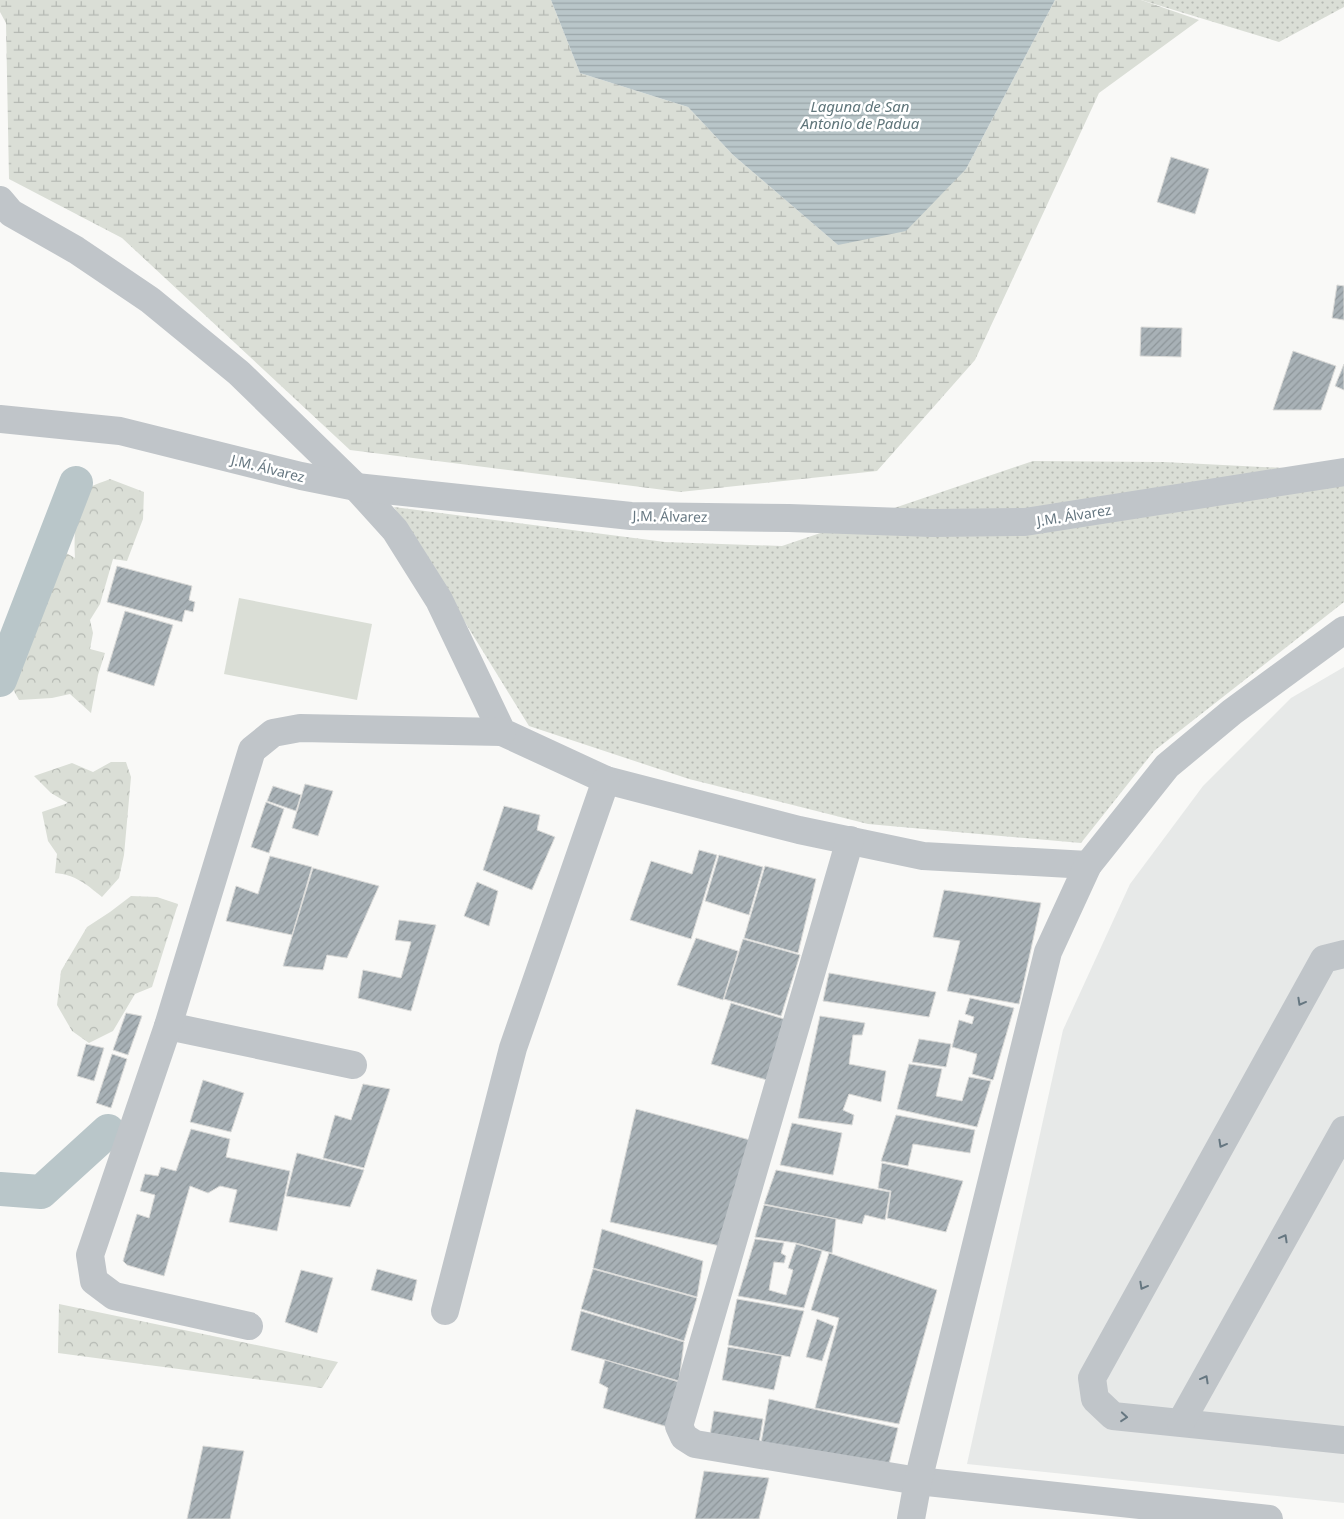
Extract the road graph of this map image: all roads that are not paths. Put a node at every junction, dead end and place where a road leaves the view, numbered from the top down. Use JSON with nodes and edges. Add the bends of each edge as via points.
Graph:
{"nodes":[{"id":1,"x":0,"y":200,"type":"edge"},
{"id":2,"x":0,"y":419,"type":"edge"},
{"id":3,"x":1344,"y":472,"type":"edge"},
{"id":4,"x":356,"y":486,"type":"junction"},
{"id":5,"x":1344,"y":630,"type":"edge"},
{"id":6,"x":502,"y":732,"type":"junction"},
{"id":7,"x":606,"y":780,"type":"junction"},
{"id":8,"x":850,"y":840,"type":"junction"},
{"id":9,"x":1088,"y":865,"type":"junction"},
{"id":10,"x":1344,"y":954,"type":"edge"},
{"id":11,"x":168,"y":1026,"type":"junction"},
{"id":12,"x":353,"y":1064,"type":"dead end"},
{"id":13,"x":1344,"y":1130,"type":"edge"},
{"id":14,"x":445,"y":1311,"type":"dead end"},
{"id":15,"x":249,"y":1326,"type":"dead end"},
{"id":16,"x":1181,"y":1422,"type":"junction"},
{"id":17,"x":1344,"y":1440,"type":"edge"},
{"id":18,"x":918,"y":1481,"type":"junction"},
{"id":19,"x":911,"y":1519,"type":"edge"},
{"id":20,"x":1269,"y":1519,"type":"edge"}],
"edges":[{"from":1,"to":4,"type":"street","via":[[11,213],[76,250],[150,300],[240,373]]},
{"from":2,"to":4,"type":"street","name":"J.M. Álvarez","via":[[120,431],[301,476]]},
{"from":3,"to":4,"type":"street","name":"J.M. Álvarez","via":[[1025,522],[631,516]]},
{"from":4,"to":6,"type":"street","via":[[394,530],[439,600]]},
{"from":5,"to":9,"type":"street","via":[[1232,712],[1167,766]]},
{"from":6,"to":7,"type":"street"},
{"from":6,"to":11,"type":"street","via":[[300,728],[273,732],[252,750]]},
{"from":7,"to":8,"type":"street"},
{"from":7,"to":14,"type":"street","via":[[513,1048]]},
{"from":8,"to":9,"type":"street","via":[[923,856]]},
{"from":8,"to":18,"type":"street","via":[[680,1426],[684,1437],[695,1444]]},
{"from":9,"to":18,"type":"street","via":[[1048,952]]},
{"from":10,"to":16,"type":"street","one_way":true,"via":[[1324,959],[1092,1378],[1095,1399],[1113,1416]]},
{"from":11,"to":12,"type":"street"},
{"from":11,"to":15,"type":"street","via":[[90,1255],[94,1281],[114,1296]]},
{"from":16,"to":13,"type":"street","one_way":true},
{"from":16,"to":17,"type":"street"},
{"from":18,"to":19,"type":"street"},
{"from":18,"to":20,"type":"street"}]}
